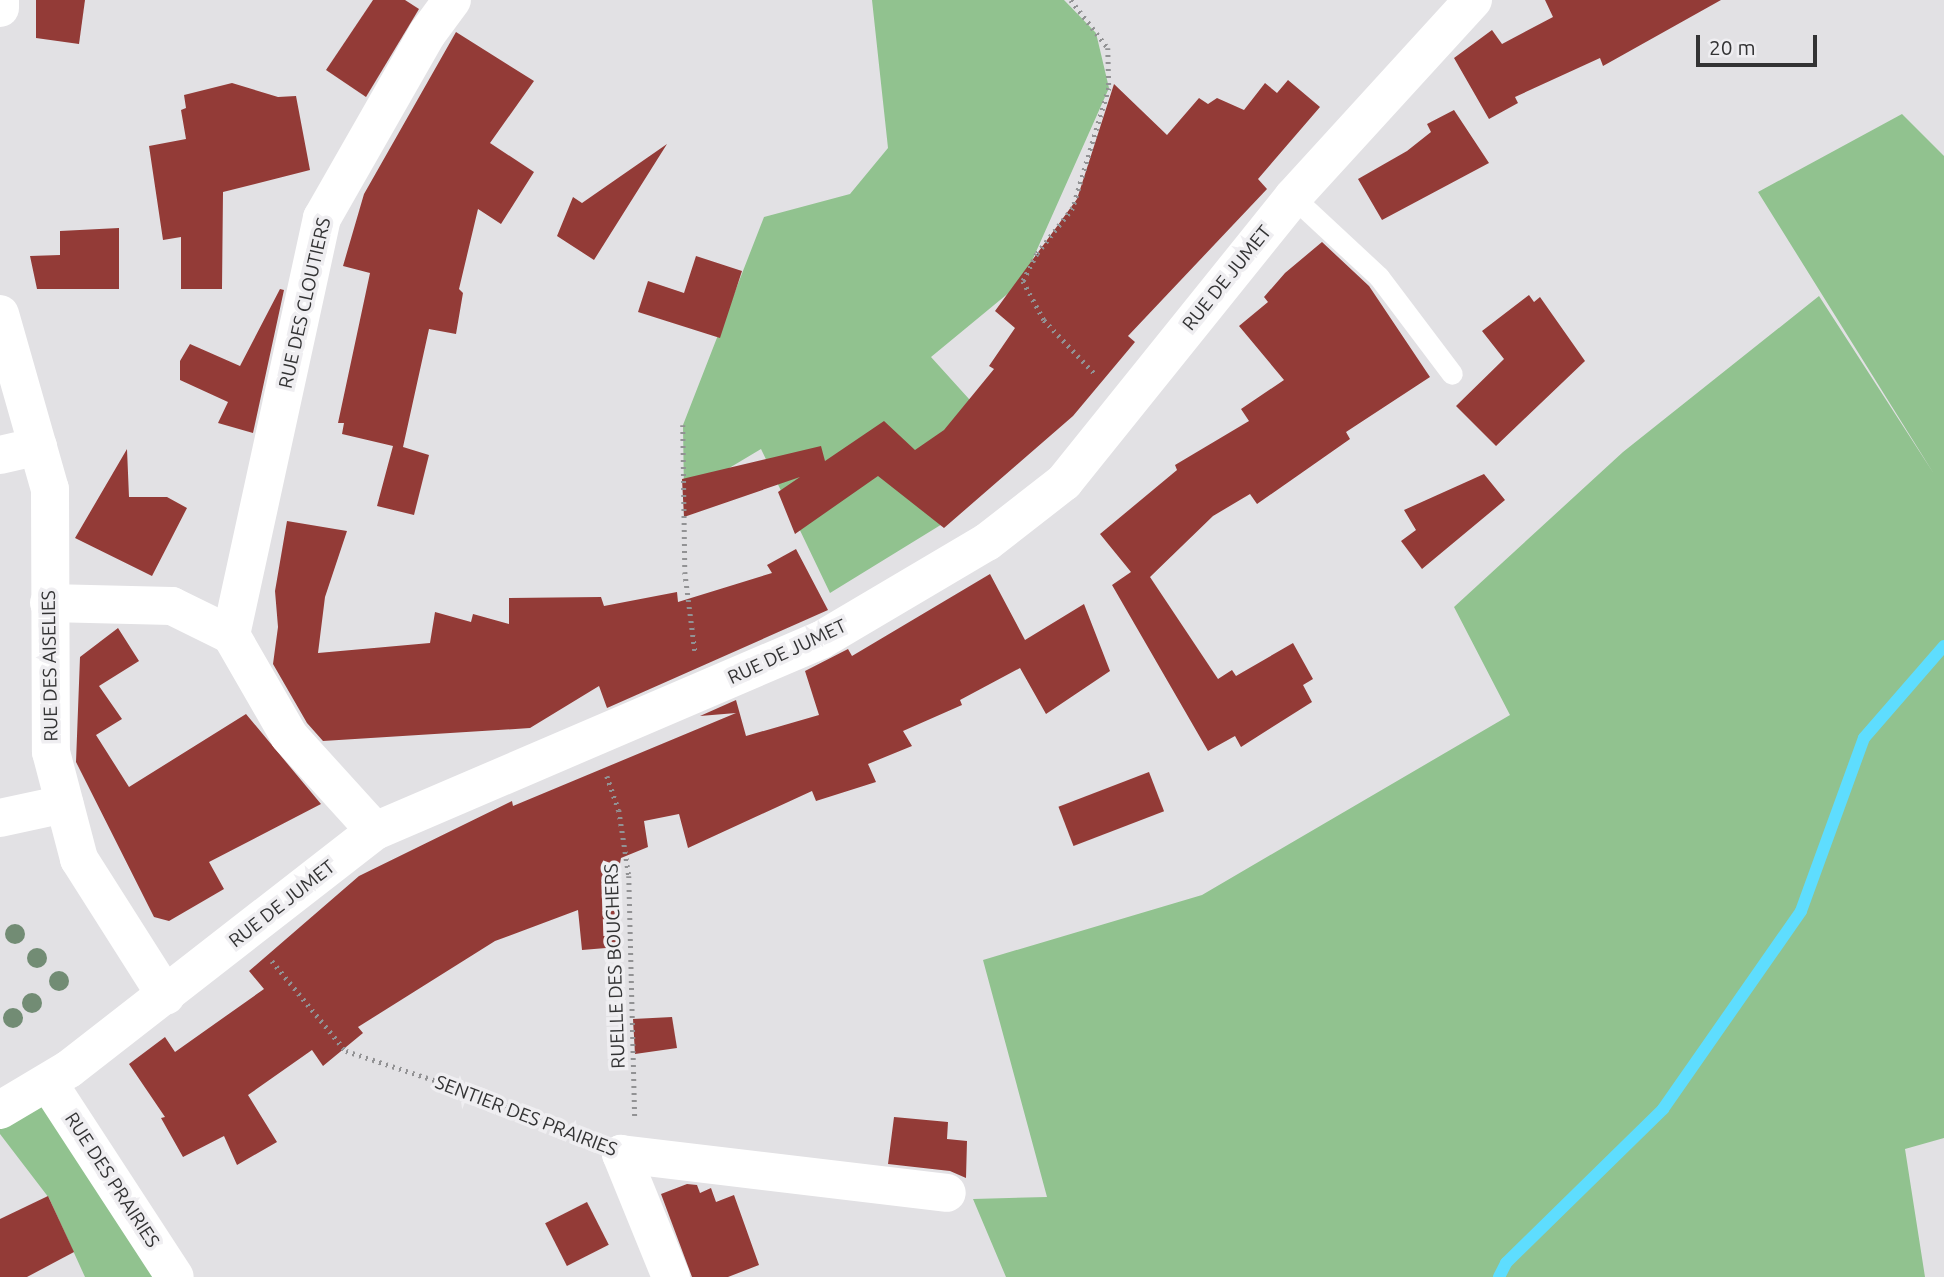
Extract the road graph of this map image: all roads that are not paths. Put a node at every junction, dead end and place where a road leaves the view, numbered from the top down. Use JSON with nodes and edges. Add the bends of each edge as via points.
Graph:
{"nodes":[{"id":1,"x":0,"y":0,"type":"edge"},
{"id":2,"x":452,"y":0,"type":"edge"},
{"id":3,"x":1473,"y":0,"type":"edge"},
{"id":4,"x":0,"y":8,"type":"edge"},
{"id":5,"x":1293,"y":197,"type":"junction"},
{"id":6,"x":0,"y":314,"type":"edge"},
{"id":7,"x":1452,"y":374,"type":"dead end"},
{"id":8,"x":38,"y":446,"type":"junction"},
{"id":9,"x":0,"y":455,"type":"edge"},
{"id":10,"x":49,"y":603,"type":"junction"},
{"id":11,"x":230,"y":635,"type":"junction"},
{"id":12,"x":64,"y":804,"type":"junction"},
{"id":13,"x":0,"y":818,"type":"edge"},
{"id":14,"x":375,"y":831,"type":"junction"},
{"id":15,"x":166,"y":996,"type":"junction"},
{"id":16,"x":49,"y":1084,"type":"junction"},
{"id":17,"x":0,"y":1110,"type":"edge"},
{"id":18,"x":947,"y":1193,"type":"dead end"},
{"id":19,"x":175,"y":1277,"type":"edge"},
{"id":20,"x":671,"y":1277,"type":"edge"}],
"edges":[{"from":1,"to":4,"type":"street"},
{"from":2,"to":11,"type":"street","name":"RUE DES CLOUTIERS","via":[[427,34],[322,218]]},
{"from":3,"to":5,"type":"street","name":"RUE DE JUMET"},
{"from":5,"to":7,"type":"lane","via":[[1379,277]]},
{"from":5,"to":14,"type":"street","name":"RUE DE JUMET","via":[[1064,482],[987,542],[821,640]]},
{"from":6,"to":8,"type":"street","name":"RUE DES AISELIES"},
{"from":8,"to":9,"type":"street"},
{"from":8,"to":10,"type":"street","name":"RUE DES AISELIES","via":[[50,489]]},
{"from":10,"to":11,"type":"street","via":[[172,606]]},
{"from":10,"to":12,"type":"street","name":"RUE DES AISELIES","via":[[51,752]]},
{"from":11,"to":14,"type":"street","via":[[289,736]]},
{"from":12,"to":13,"type":"street"},
{"from":12,"to":15,"type":"street","name":"RUE DES AISELIES","via":[[79,859]]},
{"from":14,"to":15,"type":"street","name":"RUE DE JUMET"},
{"from":15,"to":16,"type":"street","name":"RUE DE JUMET"},
{"from":16,"to":17,"type":"street","name":"RUE DE JUMET"},
{"from":16,"to":19,"type":"street","name":"RUE DES PRAIRIES"},
{"from":18,"to":20,"type":"street","name":"SENTIER DES PRAIRIES","via":[[629,1154]]}]}
